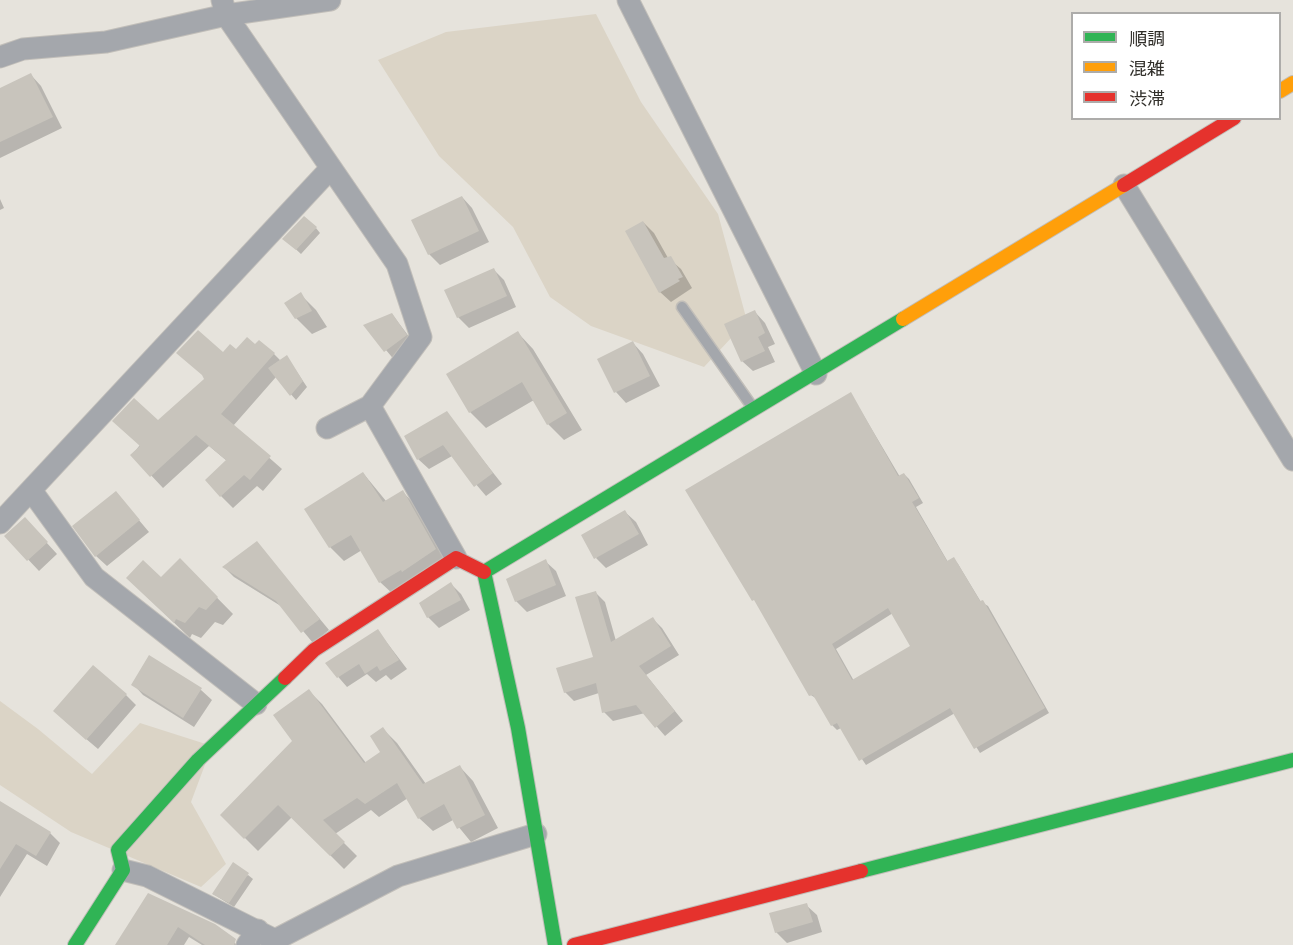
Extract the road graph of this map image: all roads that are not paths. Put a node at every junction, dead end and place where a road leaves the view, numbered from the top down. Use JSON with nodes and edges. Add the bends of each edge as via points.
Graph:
{"nodes":[{"id":1,"x":330,"y":0,"type":"edge"},
{"id":2,"x":628,"y":0,"type":"edge"},
{"id":3,"x":224,"y":8,"type":"edge"},
{"id":4,"x":0,"y":57,"type":"edge"},
{"id":5,"x":1231,"y":120,"type":"edge"},
{"id":6,"x":330,"y":169,"type":"junction"},
{"id":7,"x":1124,"y":185,"type":"junction"},
{"id":8,"x":682,"y":307,"type":"dead end"},
{"id":9,"x":816,"y":374,"type":"junction"},
{"id":10,"x":370,"y":406,"type":"junction"},
{"id":11,"x":755,"y":410,"type":"junction"},
{"id":12,"x":327,"y":428,"type":"dead end"},
{"id":13,"x":1293,"y":460,"type":"edge"},
{"id":14,"x":31,"y":490,"type":"junction"},
{"id":15,"x":0,"y":523,"type":"edge"},
{"id":16,"x":456,"y":558,"type":"junction"},
{"id":17,"x":484,"y":572,"type":"junction"},
{"id":18,"x":256,"y":704,"type":"junction"},
{"id":19,"x":1293,"y":760,"type":"edge"},
{"id":20,"x":536,"y":834,"type":"junction"},
{"id":21,"x":123,"y":870,"type":"junction"},
{"id":22,"x":253,"y":937,"type":"edge"},
{"id":23,"x":75,"y":945,"type":"edge"},
{"id":24,"x":555,"y":945,"type":"edge"},
{"id":25,"x":574,"y":945,"type":"edge"}],
"edges":[{"from":1,"to":3,"type":"street"},
{"from":2,"to":9,"type":"street"},
{"from":3,"to":4,"type":"street","via":[[111,41],[23,50]]},
{"from":3,"to":6,"type":"street"},
{"from":5,"to":7,"type":"street"},
{"from":6,"to":10,"type":"street","via":[[397,264],[421,337]]},
{"from":6,"to":14,"type":"street"},
{"from":7,"to":9,"type":"street"},
{"from":7,"to":13,"type":"street"},
{"from":8,"to":11,"type":"lane"},
{"from":9,"to":11,"type":"street"},
{"from":10,"to":12,"type":"street"},
{"from":10,"to":16,"type":"street"},
{"from":11,"to":17,"type":"street"},
{"from":14,"to":15,"type":"street"},
{"from":14,"to":18,"type":"street","via":[[94,578]]},
{"from":16,"to":17,"type":"street"},
{"from":16,"to":18,"type":"street","via":[[314,650]]},
{"from":17,"to":20,"type":"street"},
{"from":18,"to":21,"type":"street","via":[[198,760],[118,850]]},
{"from":19,"to":25,"type":"street"},
{"from":20,"to":22,"type":"street","via":[[398,876],[274,940]]},
{"from":20,"to":24,"type":"street"},
{"from":21,"to":22,"type":"street","via":[[147,876]]},
{"from":21,"to":23,"type":"street"}]}
